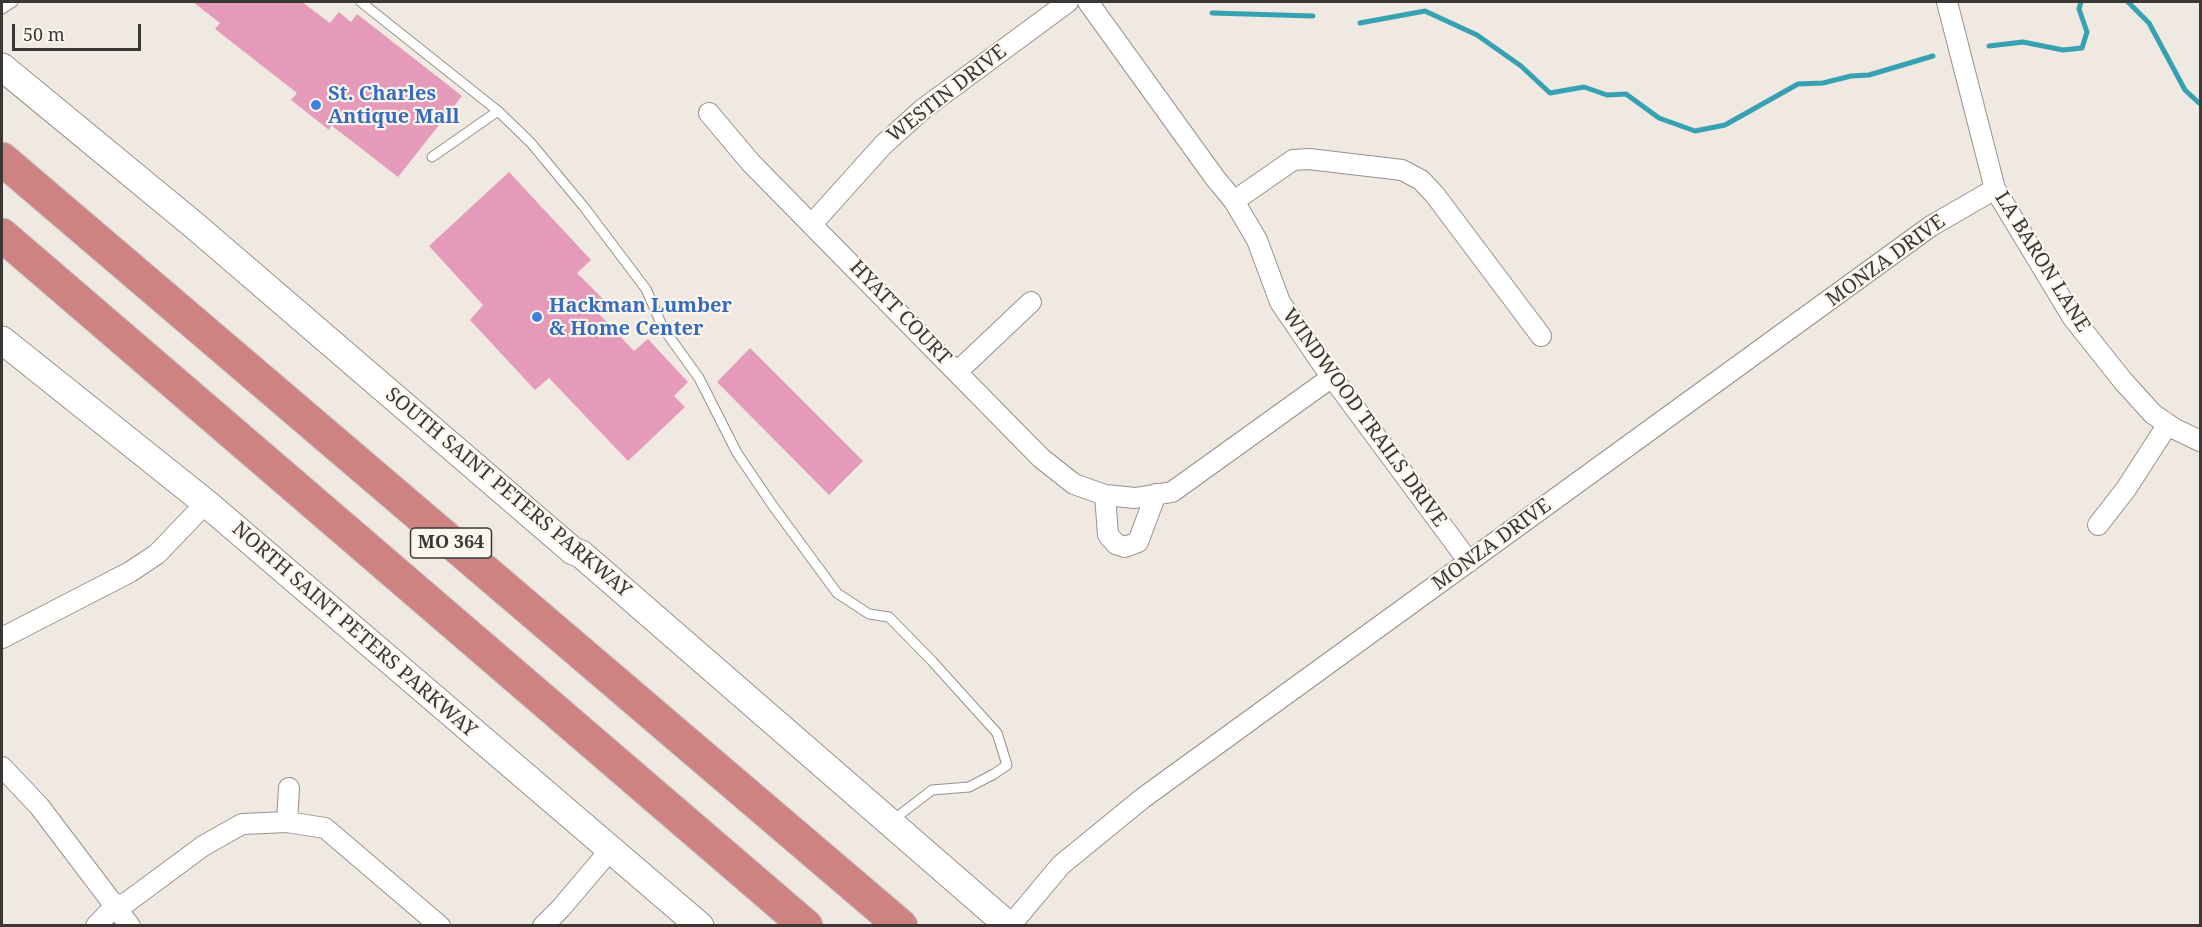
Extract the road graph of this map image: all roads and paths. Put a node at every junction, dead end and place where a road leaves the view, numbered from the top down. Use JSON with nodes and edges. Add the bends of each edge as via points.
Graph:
{"nodes":[{"id":1,"x":13,"y":2,"type":"edge"},
{"id":2,"x":361,"y":2,"type":"edge"},
{"id":3,"x":1068,"y":2,"type":"edge"},
{"id":4,"x":1088,"y":2,"type":"edge"},
{"id":5,"x":1947,"y":2,"type":"edge"},
{"id":6,"x":2,"y":9,"type":"edge"},
{"id":7,"x":2,"y":67,"type":"edge"},
{"id":8,"x":498,"y":111,"type":"junction"},
{"id":9,"x":709,"y":113,"type":"dead end"},
{"id":10,"x":432,"y":157,"type":"dead end"},
{"id":11,"x":2,"y":159,"type":"edge"},
{"id":12,"x":1995,"y":189,"type":"junction"},
{"id":13,"x":1234,"y":201,"type":"junction"},
{"id":14,"x":812,"y":224,"type":"junction"},
{"id":15,"x":2,"y":235,"type":"edge"},
{"id":16,"x":1031,"y":302,"type":"dead end"},
{"id":17,"x":1541,"y":336,"type":"dead end"},
{"id":18,"x":2,"y":340,"type":"edge"},
{"id":19,"x":957,"y":372,"type":"junction"},
{"id":20,"x":1332,"y":377,"type":"junction"},
{"id":21,"x":2168,"y":424,"type":"junction"},
{"id":22,"x":2200,"y":441,"type":"edge"},
{"id":23,"x":1156,"y":494,"type":"junction"},
{"id":24,"x":1105,"y":495,"type":"junction"},
{"id":25,"x":206,"y":503,"type":"junction"},
{"id":26,"x":2098,"y":525,"type":"dead end"},
{"id":27,"x":1469,"y":562,"type":"junction"},
{"id":28,"x":2,"y":638,"type":"edge"},
{"id":29,"x":2,"y":767,"type":"edge"},
{"id":30,"x":289,"y":788,"type":"dead end"},
{"id":31,"x":286,"y":822,"type":"junction"},
{"id":32,"x":890,"y":822,"type":"junction"},
{"id":33,"x":611,"y":849,"type":"junction"},
{"id":34,"x":115,"y":906,"type":"junction"},
{"id":35,"x":96,"y":926,"type":"edge"},
{"id":36,"x":130,"y":926,"type":"edge"},
{"id":37,"x":440,"y":926,"type":"edge"},
{"id":38,"x":543,"y":926,"type":"edge"},
{"id":39,"x":700,"y":926,"type":"edge"},
{"id":40,"x":806,"y":926,"type":"edge"},
{"id":41,"x":901,"y":926,"type":"edge"},
{"id":42,"x":1010,"y":926,"type":"edge"}],
"edges":[{"from":1,"to":6,"type":"lane"},
{"from":2,"to":8,"type":"lane"},
{"from":3,"to":14,"type":"street","name":"WESTIN DRIVE","via":[[923,110],[883,145]]},
{"from":4,"to":13,"type":"street","name":"WINDWOOD TRAILS DRIVE"},
{"from":5,"to":12,"type":"street","name":"LA BARON LANE"},
{"from":7,"to":32,"type":"main road","name":"SOUTH SAINT PETERS PARKWAY","via":[[195,226]]},
{"from":8,"to":10,"type":"lane"},
{"from":8,"to":32,"type":"lane","via":[[531,143],[646,290],[663,328],[699,378],[737,453],[837,593],[869,614],[889,617],[997,733],[1007,765],[969,787],[932,790]]},
{"from":9,"to":14,"type":"street","name":"HYATT COURT","via":[[751,163]]},
{"from":11,"to":41,"type":"highway","number":"MO 364"},
{"from":12,"to":21,"type":"street","name":"LA BARON LANE","via":[[2073,318],[2123,381],[2153,414]]},
{"from":12,"to":27,"type":"street","name":"MONZA DRIVE","via":[[1931,226]]},
{"from":13,"to":17,"type":"street","via":[[1293,160],[1402,170],[1421,180],[1435,195]]},
{"from":13,"to":20,"type":"street","name":"WINDWOOD TRAILS DRIVE","via":[[1257,240],[1280,302]]},
{"from":14,"to":19,"type":"street","name":"HYATT COURT"},
{"from":15,"to":40,"type":"highway","number":"MO 364"},
{"from":16,"to":19,"type":"street"},
{"from":18,"to":25,"type":"main road","name":"NORTH SAINT PETERS PARKWAY"},
{"from":19,"to":24,"type":"street","name":"HYATT COURT","via":[[1041,458],[1074,484]]},
{"from":20,"to":23,"type":"street","name":"HYATT COURT","via":[[1172,492]]},
{"from":20,"to":27,"type":"street","name":"WINDWOOD TRAILS DRIVE"},
{"from":21,"to":22,"type":"street","name":"LA BARON LANE"},
{"from":21,"to":26,"type":"street"},
{"from":23,"to":24,"type":"street","name":"HYATT COURT","via":[[1135,498]]},
{"from":23,"to":24,"type":"street","via":[[1138,542],[1125,547],[1108,535]]},
{"from":25,"to":28,"type":"street","via":[[157,554],[130,572]]},
{"from":25,"to":33,"type":"main road","name":"NORTH SAINT PETERS PARKWAY"},
{"from":27,"to":42,"type":"street","name":"MONZA DRIVE","via":[[1143,798],[1061,865]]},
{"from":29,"to":34,"type":"street","via":[[39,806]]},
{"from":30,"to":31,"type":"street"},
{"from":31,"to":34,"type":"street","via":[[243,825],[203,846],[126,903]]},
{"from":31,"to":37,"type":"street","via":[[325,828]]},
{"from":32,"to":42,"type":"main road","name":"SOUTH SAINT PETERS PARKWAY"},
{"from":33,"to":38,"type":"street"},
{"from":33,"to":39,"type":"main road","name":"NORTH SAINT PETERS PARKWAY"},
{"from":34,"to":35,"type":"street"},
{"from":34,"to":36,"type":"street"}]}
